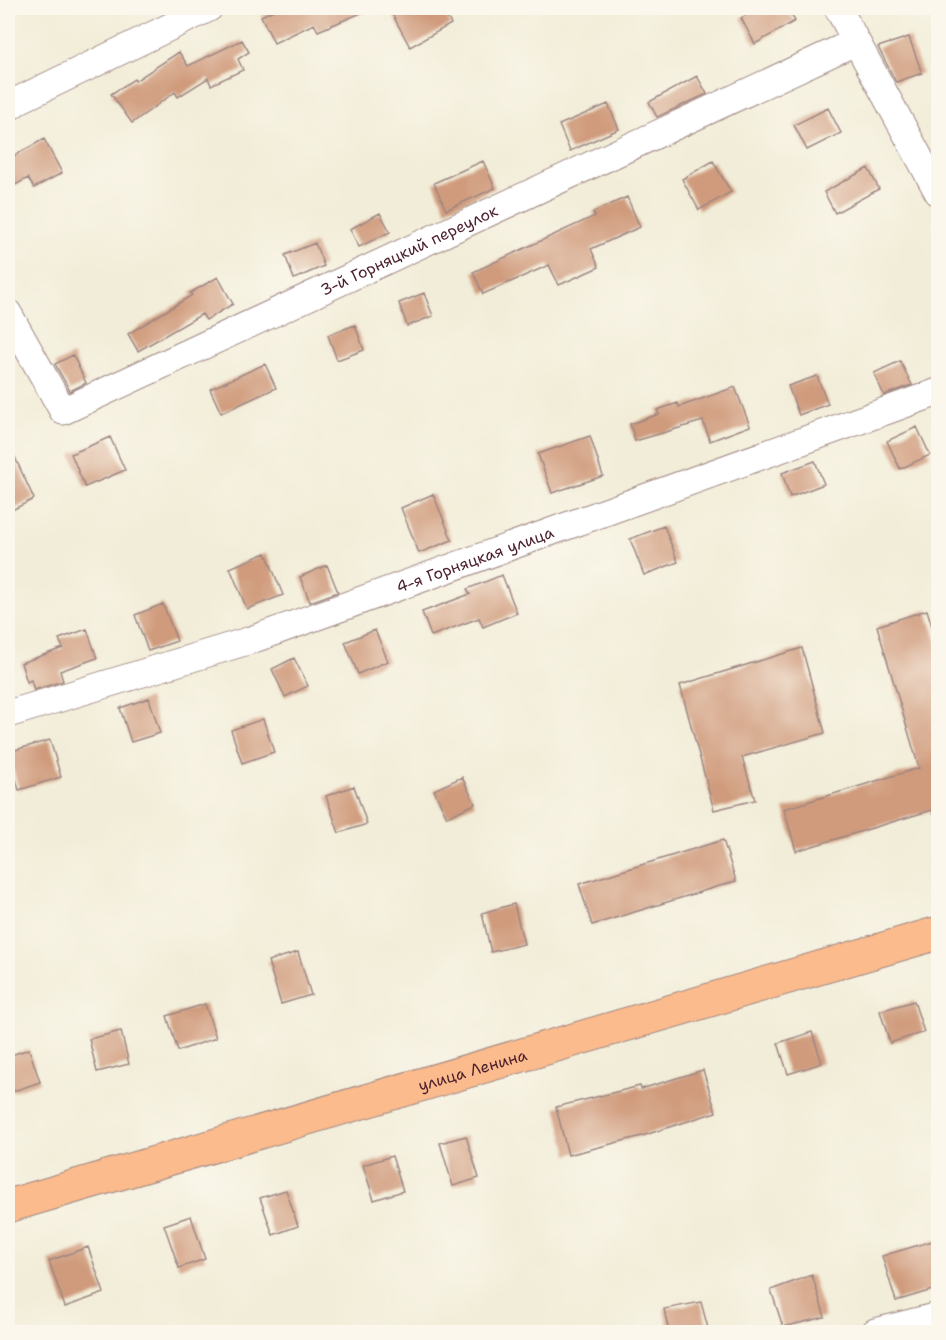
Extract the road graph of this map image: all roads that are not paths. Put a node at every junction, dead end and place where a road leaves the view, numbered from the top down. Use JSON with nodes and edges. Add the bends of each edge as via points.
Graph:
{"nodes":[{"id":1,"x":209,"y":8,"type":"edge"},
{"id":2,"x":838,"y":8,"type":"edge"},
{"id":3,"x":855,"y":42,"type":"junction"},
{"id":4,"x":11,"y":96,"type":"edge"},
{"id":5,"x":939,"y":192,"type":"edge"},
{"id":6,"x":8,"y":313,"type":"edge"},
{"id":7,"x":939,"y":392,"type":"edge"},
{"id":8,"x":8,"y":714,"type":"edge"},
{"id":9,"x":939,"y":933,"type":"edge"},
{"id":10,"x":8,"y":1206,"type":"edge"},
{"id":11,"x":939,"y":1317,"type":"edge"},
{"id":12,"x":875,"y":1332,"type":"edge"}],
"edges":[{"from":1,"to":4,"type":"street"},
{"from":2,"to":3,"type":"street"},
{"from":3,"to":5,"type":"street"},
{"from":3,"to":6,"type":"street","name":"3-й Горняцкий переулок","via":[[63,411]]},
{"from":7,"to":8,"type":"street","name":"4-я Горняцкая улица","via":[[251,640]]},
{"from":9,"to":10,"type":"main road","name":"улица Ленина"},
{"from":11,"to":12,"type":"street"}]}
